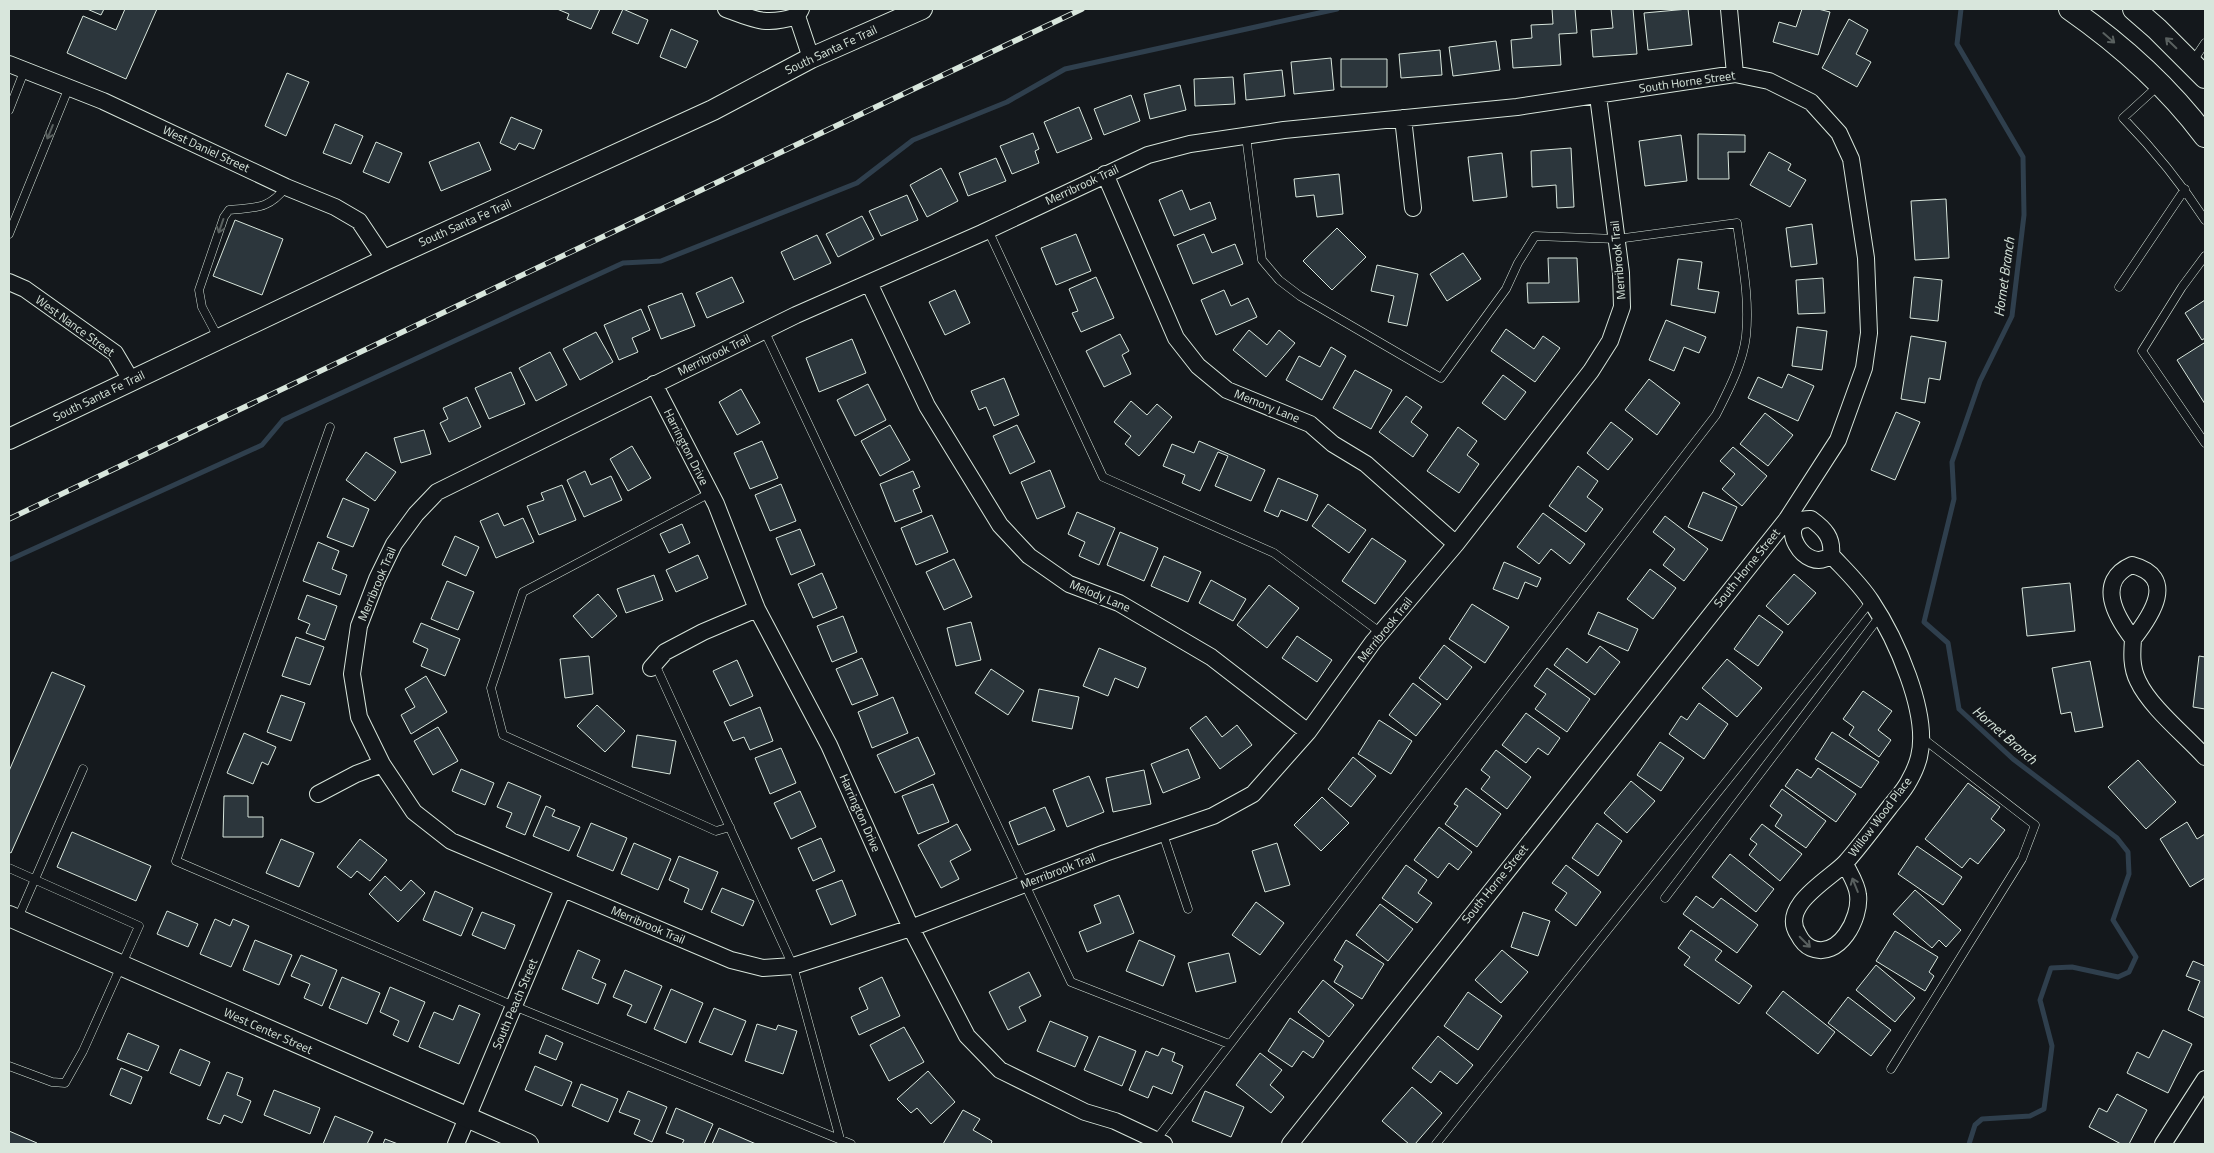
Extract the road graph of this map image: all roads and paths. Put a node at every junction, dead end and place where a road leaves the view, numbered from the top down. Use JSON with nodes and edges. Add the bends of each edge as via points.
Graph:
{"nodes":[{"id":1,"x":726,"y":9,"type":"edge"},
{"id":2,"x":922,"y":9,"type":"edge"},
{"id":3,"x":1729,"y":9,"type":"edge"},
{"id":4,"x":2070,"y":9,"type":"edge"},
{"id":5,"x":2134,"y":9,"type":"edge"},
{"id":6,"x":799,"y":12,"type":"edge"},
{"id":7,"x":2205,"y":43,"type":"edge"},
{"id":8,"x":811,"y":58,"type":"junction"},
{"id":9,"x":9,"y":64,"type":"edge"},
{"id":10,"x":25,"y":70,"type":"junction"},
{"id":11,"x":2199,"y":70,"type":"edge"},
{"id":12,"x":1735,"y":74,"type":"junction"},
{"id":13,"x":2159,"y":85,"type":"junction"},
{"id":14,"x":69,"y":87,"type":"junction"},
{"id":15,"x":1598,"y":96,"type":"junction"},
{"id":16,"x":9,"y":110,"type":"edge"},
{"id":17,"x":1403,"y":118,"type":"junction"},
{"id":18,"x":1246,"y":136,"type":"junction"},
{"id":19,"x":2205,"y":136,"type":"edge"},
{"id":20,"x":1105,"y":174,"type":"junction"},
{"id":21,"x":286,"y":187,"type":"junction"},
{"id":22,"x":2185,"y":189,"type":"junction"},
{"id":23,"x":1413,"y":208,"type":"dead end"},
{"id":24,"x":2205,"y":220,"type":"edge"},
{"id":25,"x":988,"y":230,"type":"junction"},
{"id":26,"x":9,"y":234,"type":"edge"},
{"id":27,"x":1617,"y":239,"type":"junction"},
{"id":28,"x":2205,"y":256,"type":"edge"},
{"id":29,"x":385,"y":260,"type":"junction"},
{"id":30,"x":9,"y":282,"type":"edge"},
{"id":31,"x":870,"y":282,"type":"junction"},
{"id":32,"x":2119,"y":287,"type":"dead end"},
{"id":33,"x":764,"y":330,"type":"junction"},
{"id":34,"x":215,"y":331,"type":"junction"},
{"id":35,"x":131,"y":380,"type":"junction"},
{"id":36,"x":654,"y":384,"type":"junction"},
{"id":37,"x":330,"y":427,"type":"dead end"},
{"id":38,"x":9,"y":439,"type":"edge"},
{"id":39,"x":2205,"y":443,"type":"edge"},
{"id":40,"x":710,"y":493,"type":"junction"},
{"id":41,"x":1791,"y":522,"type":"junction"},
{"id":42,"x":1456,"y":544,"type":"junction"},
{"id":43,"x":1831,"y":555,"type":"junction"},
{"id":44,"x":1871,"y":601,"type":"junction"},
{"id":45,"x":757,"y":609,"type":"junction"},
{"id":46,"x":1880,"y":616,"type":"junction"},
{"id":47,"x":1381,"y":633,"type":"junction"},
{"id":48,"x":2132,"y":639,"type":"dead end"},
{"id":49,"x":653,"y":666,"type":"joint"},
{"id":50,"x":1308,"y":732,"type":"junction"},
{"id":51,"x":1920,"y":736,"type":"junction"},
{"id":52,"x":2205,"y":757,"type":"edge"},
{"id":53,"x":382,"y":764,"type":"junction"},
{"id":54,"x":83,"y":769,"type":"dead end"},
{"id":55,"x":318,"y":794,"type":"dead end"},
{"id":56,"x":730,"y":827,"type":"junction"},
{"id":57,"x":1163,"y":834,"type":"junction"},
{"id":58,"x":1845,"y":864,"type":"junction"},
{"id":59,"x":9,"y":868,"type":"edge"},
{"id":60,"x":35,"y":879,"type":"junction"},
{"id":61,"x":1025,"y":884,"type":"junction"},
{"id":62,"x":563,"y":889,"type":"junction"},
{"id":63,"x":1665,"y":898,"type":"dead end"},
{"id":64,"x":1188,"y":908,"type":"dead end"},
{"id":65,"x":13,"y":918,"type":"edge"},
{"id":66,"x":911,"y":928,"type":"junction"},
{"id":67,"x":121,"y":966,"type":"junction"},
{"id":68,"x":793,"y":966,"type":"junction"},
{"id":69,"x":514,"y":1006,"type":"junction"},
{"id":70,"x":1229,"y":1044,"type":"junction"},
{"id":71,"x":9,"y":1066,"type":"edge"},
{"id":72,"x":1891,"y":1069,"type":"dead end"},
{"id":73,"x":2205,"y":1079,"type":"edge"},
{"id":74,"x":467,"y":1119,"type":"junction"},
{"id":75,"x":840,"y":1139,"type":"junction"},
{"id":76,"x":1160,"y":1142,"type":"edge"},
{"id":77,"x":456,"y":1144,"type":"edge"},
{"id":78,"x":528,"y":1144,"type":"edge"},
{"id":79,"x":851,"y":1144,"type":"edge"},
{"id":80,"x":1290,"y":1144,"type":"edge"},
{"id":81,"x":1436,"y":1144,"type":"edge"},
{"id":82,"x":2163,"y":1144,"type":"edge"}],
"edges":[{"from":1,"to":6,"type":"street","via":[[754,20],[777,22]]},
{"from":2,"to":8,"type":"street","name":"South Santa Fe Trail"},
{"from":3,"to":12,"type":"street"},
{"from":4,"to":13,"type":"main road","one_way":true,"via":[[2094,25]]},
{"from":11,"to":5,"type":"main road","one_way":true},
{"from":6,"to":8,"type":"street"},
{"from":7,"to":11,"type":"lane"},
{"from":8,"to":29,"type":"street","name":"South Santa Fe Trail","via":[[714,110]]},
{"from":9,"to":10,"type":"street","name":"West Daniel Street"},
{"from":10,"to":14,"type":"street","name":"West Daniel Street"},
{"from":10,"to":16,"type":"lane"},
{"from":12,"to":15,"type":"street","name":"South Horne Street"},
{"from":12,"to":41,"type":"street","name":"South Horne Street","via":[[1769,81],[1811,102],[1839,133],[1851,159],[1866,258],[1869,333],[1864,368],[1838,440]]},
{"from":13,"to":19,"type":"main road"},
{"from":13,"to":22,"type":"lane","via":[[2123,118]]},
{"from":14,"to":21,"type":"street","name":"West Daniel Street"},
{"from":14,"to":26,"type":"lane","one_way":true},
{"from":15,"to":17,"type":"street","name":"Merribrook Trail"},
{"from":15,"to":27,"type":"street","name":"Merribrook Trail"},
{"from":17,"to":18,"type":"street","name":"Merribrook Trail"},
{"from":17,"to":23,"type":"street"},
{"from":18,"to":20,"type":"street","name":"Merribrook Trail","via":[[1190,144],[1148,155]]},
{"from":18,"to":27,"type":"lane","via":[[1262,260],[1279,280],[1300,296],[1441,378],[1506,289],[1536,236]]},
{"from":20,"to":25,"type":"street","name":"Merribrook Trail"},
{"from":20,"to":42,"type":"street","name":"Memory Lane","via":[[1176,338],[1198,366],[1227,390],[1310,424],[1333,444],[1366,464]]},
{"from":21,"to":29,"type":"street","name":"West Daniel Street","via":[[359,221]]},
{"from":21,"to":34,"type":"lane","one_way":true,"via":[[275,201],[255,208],[229,210],[224,217],[199,290],[202,307]]},
{"from":22,"to":24,"type":"lane"},
{"from":22,"to":32,"type":"lane"},
{"from":25,"to":31,"type":"street","name":"Merribrook Trail"},
{"from":25,"to":47,"type":"lane","via":[[1103,477],[1274,553]]},
{"from":27,"to":42,"type":"street","name":"Merribrook Trail","via":[[1622,307],[1610,341],[1591,371]]},
{"from":27,"to":70,"type":"lane","via":[[1737,223],[1748,299],[1746,337],[1733,382],[1716,415]]},
{"from":28,"to":39,"type":"lane","via":[[2142,351]]},
{"from":29,"to":34,"type":"street","name":"South Santa Fe Trail"},
{"from":30,"to":35,"type":"street","name":"West Nance Street","via":[[25,289],[115,353]]},
{"from":31,"to":33,"type":"street","name":"Merribrook Trail"},
{"from":31,"to":50,"type":"street","name":"Melody Lane","via":[[927,406],[1000,525],[1029,556],[1070,584],[1119,603],[1211,657]]},
{"from":33,"to":36,"type":"street","name":"Merribrook Trail"},
{"from":33,"to":61,"type":"lane"},
{"from":34,"to":35,"type":"street","name":"South Santa Fe Trail"},
{"from":35,"to":38,"type":"street","name":"South Santa Fe Trail"},
{"from":36,"to":40,"type":"street","name":"Harrington Drive"},
{"from":36,"to":53,"type":"street","name":"Merribrook Trail","via":[[437,492],[394,544],[359,626],[352,674],[359,717]]},
{"from":37,"to":69,"type":"lane","via":[[176,861]]},
{"from":40,"to":45,"type":"street","name":"Harrington Drive"},
{"from":40,"to":56,"type":"lane","via":[[523,592],[491,688],[503,736],[716,831]]},
{"from":41,"to":43,"type":"street","name":"Willow Wood Place","via":[[1804,519],[1821,526],[1832,543]]},
{"from":41,"to":43,"type":"street","via":[[1795,545],[1804,554],[1812,559]]},
{"from":41,"to":80,"type":"street","name":"South Horne Street"},
{"from":42,"to":47,"type":"street","name":"Merribrook Trail"},
{"from":43,"to":44,"type":"street","name":"Willow Wood Place"},
{"from":44,"to":46,"type":"street","name":"Willow Wood Place"},
{"from":44,"to":81,"type":"lane"},
{"from":45,"to":49,"type":"street","via":[[665,652]]},
{"from":45,"to":66,"type":"street","name":"Harrington Drive","via":[[829,744]]},
{"from":46,"to":51,"type":"street","name":"Willow Wood Place","via":[[1905,665],[1915,698]]},
{"from":46,"to":63,"type":"lane"},
{"from":47,"to":50,"type":"street","name":"Merribrook Trail"},
{"from":48,"to":52,"type":"street","via":[[2132,660],[2138,681],[2158,710]]},
{"from":49,"to":56,"type":"lane"},
{"from":50,"to":57,"type":"street","name":"Merribrook Trail","via":[[1253,794],[1213,816]]},
{"from":51,"to":58,"type":"street","name":"Willow Wood Place","via":[[1920,756],[1908,783]]},
{"from":51,"to":72,"type":"lane","via":[[2035,825],[2022,859]]},
{"from":53,"to":55,"type":"street"},
{"from":53,"to":62,"type":"street","name":"Merribrook Trail","via":[[414,812],[451,841]]},
{"from":54,"to":60,"type":"lane"},
{"from":56,"to":68,"type":"lane"},
{"from":57,"to":61,"type":"street","name":"Merribrook Trail","via":[[1105,852]]},
{"from":57,"to":64,"type":"lane"},
{"from":58,"to":58,"type":"street","name":"Willow Wood Place","one_way":true,"via":[[1815,887],[1800,905],[1795,930],[1803,943],[1812,948],[1835,945],[1844,938],[1856,917],[1858,894]]},
{"from":59,"to":60,"type":"lane"},
{"from":60,"to":65,"type":"lane"},
{"from":60,"to":67,"type":"lane","via":[[139,926]]},
{"from":61,"to":66,"type":"street","name":"Merribrook Trail"},
{"from":61,"to":70,"type":"lane","via":[[1071,982]]},
{"from":62,"to":68,"type":"street","name":"Merribrook Trail","via":[[731,960],[763,968]]},
{"from":62,"to":69,"type":"street","name":"South Peach Street"},
{"from":65,"to":67,"type":"street","name":"West Center Street"},
{"from":66,"to":68,"type":"street","name":"Merribrook Trail"},
{"from":66,"to":76,"type":"street","name":"Harrington Drive","via":[[967,1036],[1000,1070],[1086,1112]]},
{"from":67,"to":71,"type":"lane","via":[[65,1083],[52,1082]]},
{"from":67,"to":74,"type":"street","name":"West Center Street"},
{"from":68,"to":75,"type":"lane"},
{"from":69,"to":74,"type":"street","name":"South Peach Street"},
{"from":69,"to":75,"type":"lane"},
{"from":70,"to":76,"type":"lane"},
{"from":73,"to":82,"type":"street"},
{"from":74,"to":77,"type":"street","name":"South Peach Street"},
{"from":74,"to":78,"type":"street","name":"West Center Street"},
{"from":75,"to":79,"type":"lane"}]}
